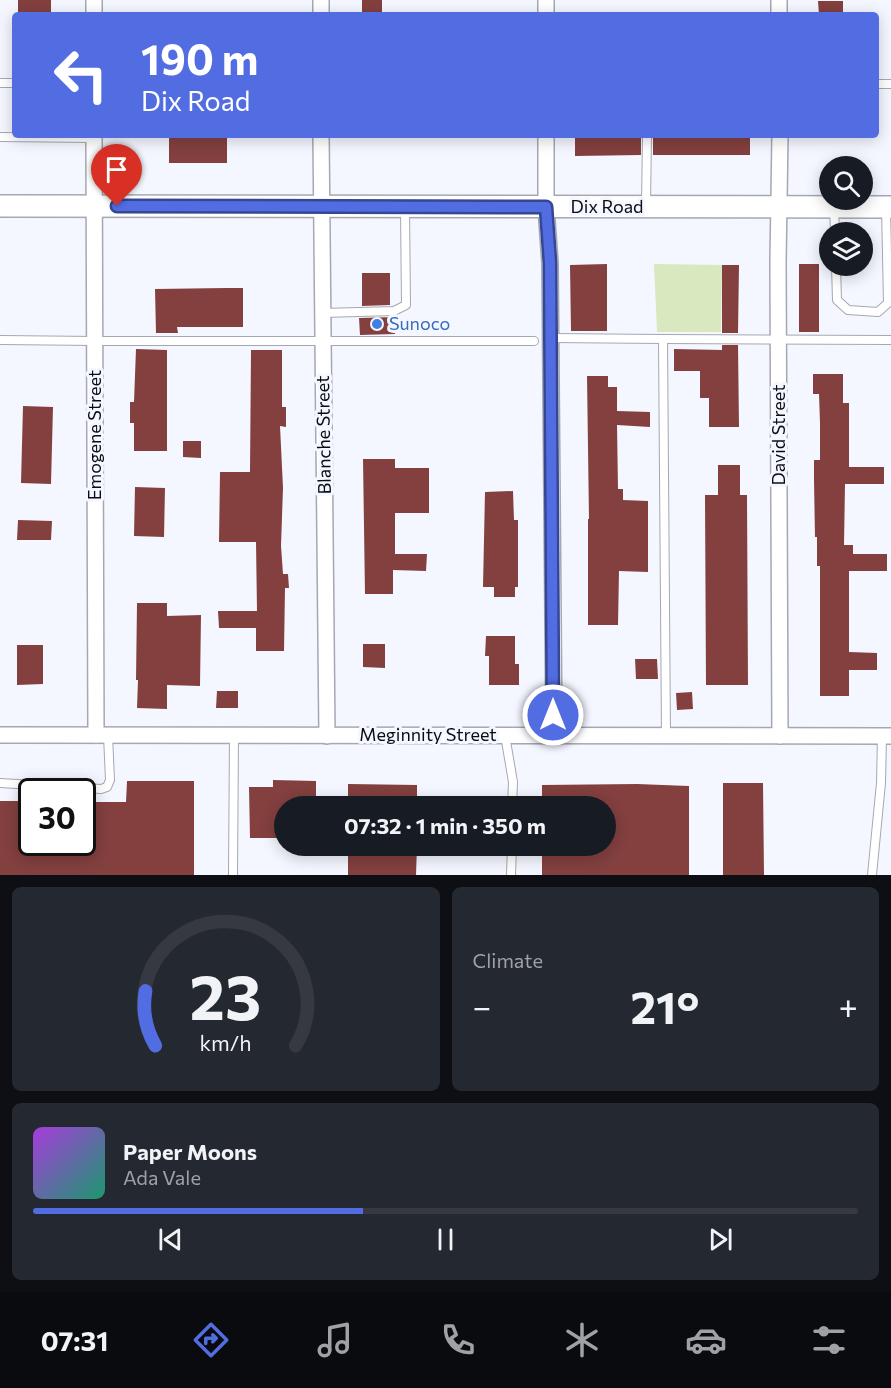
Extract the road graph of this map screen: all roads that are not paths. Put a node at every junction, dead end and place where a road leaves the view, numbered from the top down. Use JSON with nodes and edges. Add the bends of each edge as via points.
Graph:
{"nodes":[{"id":1,"x":94,"y":138,"type":"edge"},
{"id":2,"x":321,"y":138,"type":"edge"},
{"id":3,"x":546,"y":138,"type":"edge"},
{"id":4,"x":647,"y":138,"type":"edge"},
{"id":5,"x":780,"y":138,"type":"edge"},
{"id":6,"x":0,"y":206,"type":"edge"},
{"id":7,"x":94,"y":206,"type":"junction"},
{"id":8,"x":321,"y":207,"type":"junction"},
{"id":9,"x":405,"y":207,"type":"junction"},
{"id":10,"x":546,"y":207,"type":"junction"},
{"id":11,"x":646,"y":207,"type":"junction"},
{"id":12,"x":778,"y":207,"type":"junction"},
{"id":13,"x":819,"y":207,"type":"edge"},
{"id":14,"x":888,"y":207,"type":"edge"},
{"id":15,"x":836,"y":276,"type":"edge"},
{"id":16,"x":322,"y":313,"type":"junction"},
{"id":17,"x":550,"y":338,"type":"junction"},
{"id":18,"x":663,"y":339,"type":"junction"},
{"id":19,"x":778,"y":339,"type":"junction"},
{"id":20,"x":0,"y":340,"type":"edge"},
{"id":21,"x":534,"y":340,"type":"dead end"},
{"id":22,"x":891,"y":340,"type":"edge"},
{"id":23,"x":95,"y":341,"type":"junction"},
{"id":24,"x":322,"y":341,"type":"junction"},
{"id":25,"x":0,"y":735,"type":"edge"},
{"id":26,"x":102,"y":735,"type":"junction"},
{"id":27,"x":234,"y":735,"type":"junction"},
{"id":28,"x":505,"y":735,"type":"junction"},
{"id":29,"x":327,"y":736,"type":"junction"},
{"id":30,"x":554,"y":736,"type":"junction"},
{"id":31,"x":666,"y":736,"type":"junction"},
{"id":32,"x":780,"y":736,"type":"junction"},
{"id":33,"x":887,"y":736,"type":"edge"},
{"id":34,"x":0,"y":783,"type":"edge"},
{"id":35,"x":512,"y":796,"type":"edge"},
{"id":36,"x":512,"y":856,"type":"edge"},
{"id":37,"x":233,"y":875,"type":"edge"},
{"id":38,"x":511,"y":875,"type":"edge"},
{"id":39,"x":872,"y":875,"type":"edge"}],
"edges":[{"from":1,"to":7,"type":"street","name":"Emogene Street"},
{"from":2,"to":8,"type":"street","name":"Blanche Street"},
{"from":3,"to":10,"type":"street"},
{"from":4,"to":11,"type":"lane"},
{"from":5,"to":12,"type":"street","name":"David Street"},
{"from":6,"to":7,"type":"main road","name":"Dix Road"},
{"from":7,"to":8,"type":"main road","name":"Dix Road"},
{"from":7,"to":23,"type":"street","name":"Emogene Street"},
{"from":8,"to":9,"type":"main road","name":"Dix Road"},
{"from":8,"to":16,"type":"street","name":"Blanche Street"},
{"from":9,"to":10,"type":"main road","name":"Dix Road"},
{"from":9,"to":16,"type":"lane","via":[[406,305],[394,311]]},
{"from":10,"to":11,"type":"main road","name":"Dix Road"},
{"from":10,"to":17,"type":"street"},
{"from":11,"to":12,"type":"main road","name":"Dix Road"},
{"from":12,"to":13,"type":"main road","name":"Dix Road"},
{"from":12,"to":19,"type":"street","name":"David Street"},
{"from":14,"to":15,"type":"lane","via":[[888,303],[878,312],[848,310],[837,300]]},
{"from":16,"to":24,"type":"street","name":"Blanche Street"},
{"from":17,"to":18,"type":"lane"},
{"from":17,"to":30,"type":"street"},
{"from":18,"to":19,"type":"lane"},
{"from":18,"to":31,"type":"lane"},
{"from":19,"to":22,"type":"lane"},
{"from":19,"to":32,"type":"street","name":"David Street"},
{"from":20,"to":23,"type":"lane"},
{"from":21,"to":24,"type":"lane"},
{"from":23,"to":24,"type":"lane"},
{"from":23,"to":26,"type":"street","name":"Emogene Street"},
{"from":24,"to":29,"type":"street","name":"Blanche Street"},
{"from":25,"to":26,"type":"street","name":"Meginnity Street"},
{"from":26,"to":27,"type":"street","name":"Meginnity Street"},
{"from":26,"to":34,"type":"lane","via":[[110,780],[101,789]]},
{"from":27,"to":29,"type":"street","name":"Meginnity Street"},
{"from":27,"to":37,"type":"lane"},
{"from":28,"to":29,"type":"street","name":"Meginnity Street"},
{"from":28,"to":30,"type":"street","name":"Meginnity Street"},
{"from":28,"to":35,"type":"lane"},
{"from":30,"to":31,"type":"street","name":"Meginnity Street"},
{"from":31,"to":32,"type":"street","name":"Meginnity Street"},
{"from":32,"to":33,"type":"street","name":"Meginnity Street"},
{"from":33,"to":39,"type":"lane"},
{"from":36,"to":38,"type":"lane"}]}
